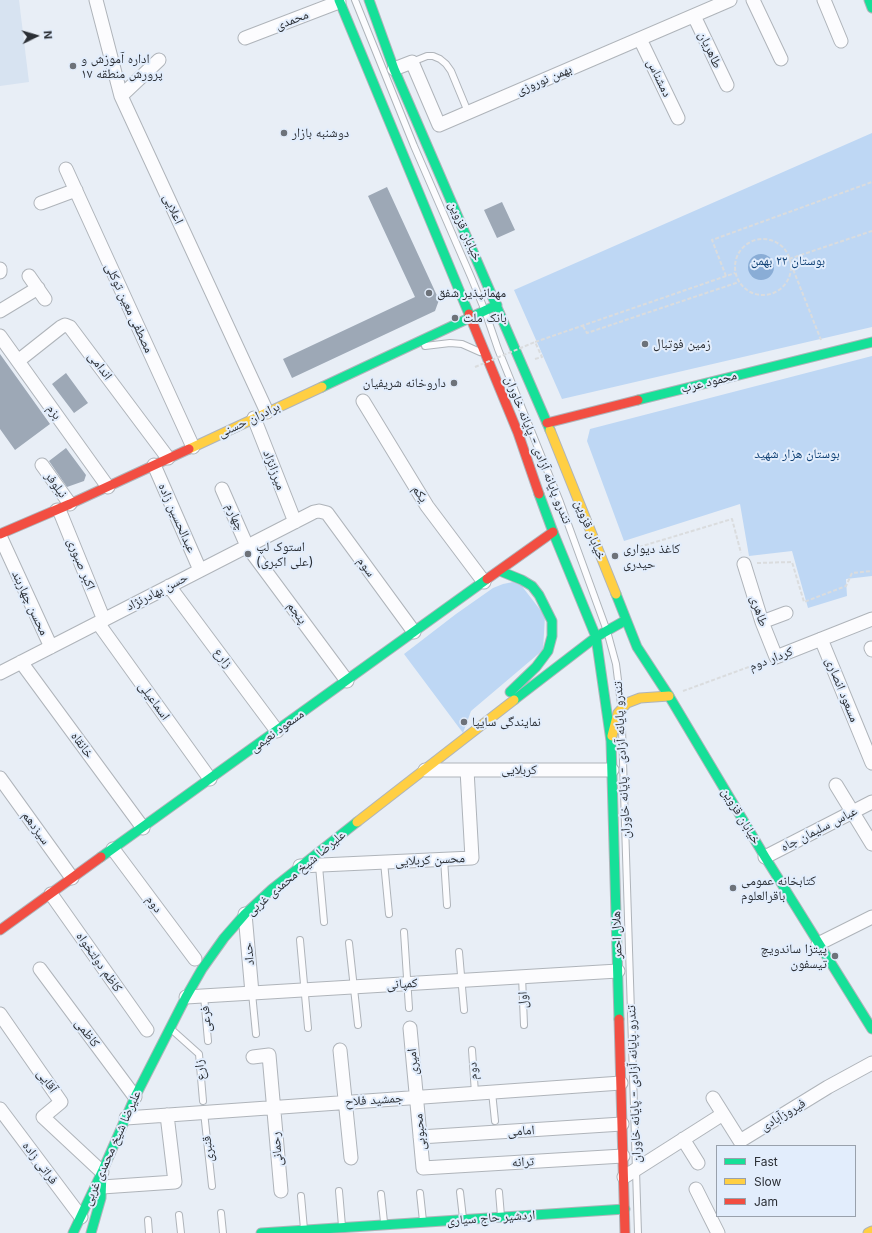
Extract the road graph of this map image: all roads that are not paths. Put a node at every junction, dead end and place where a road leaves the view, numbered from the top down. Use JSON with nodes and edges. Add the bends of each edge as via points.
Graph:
{"nodes":[{"id":1,"x":96,"y":0,"type":"edge"},
{"id":2,"x":355,"y":0,"type":"edge"},
{"id":3,"x":369,"y":0,"type":"edge"},
{"id":4,"x":753,"y":0,"type":"edge"},
{"id":5,"x":824,"y":0,"type":"edge"},
{"id":6,"x":869,"y":0,"type":"edge"},
{"id":7,"x":339,"y":1,"type":"edge"},
{"id":8,"x":722,"y":2,"type":"edge"},
{"id":9,"x":872,"y":8,"type":"edge"},
{"id":10,"x":694,"y":16,"type":"junction"},
{"id":11,"x":245,"y":38,"type":"dead end"},
{"id":12,"x":640,"y":39,"type":"junction"},
{"id":13,"x":841,"y":41,"type":"dead end"},
{"id":14,"x":781,"y":59,"type":"dead end"},
{"id":15,"x":159,"y":60,"type":"dead end"},
{"id":16,"x":412,"y":62,"type":"junction"},
{"id":17,"x":394,"y":69,"type":"junction"},
{"id":18,"x":727,"y":85,"type":"dead end"},
{"id":19,"x":121,"y":96,"type":"junction"},
{"id":20,"x":468,"y":112,"type":"junction"},
{"id":21,"x":678,"y":118,"type":"dead end"},
{"id":22,"x":66,"y":169,"type":"dead end"},
{"id":23,"x":76,"y":190,"type":"junction"},
{"id":24,"x":41,"y":203,"type":"dead end"},
{"id":25,"x":29,"y":276,"type":"dead end"},
{"id":26,"x":38,"y":288,"type":"junction"},
{"id":27,"x":45,"y":299,"type":"dead end"},
{"id":28,"x":497,"y":305,"type":"junction"},
{"id":29,"x":0,"y":311,"type":"edge"},
{"id":30,"x":485,"y":311,"type":"junction"},
{"id":31,"x":470,"y":316,"type":"junction"},
{"id":32,"x":0,"y":336,"type":"edge"},
{"id":33,"x":872,"y":342,"type":"edge"},
{"id":34,"x":486,"y":354,"type":"junction"},
{"id":35,"x":18,"y":362,"type":"junction"},
{"id":36,"x":363,"y":401,"type":"dead end"},
{"id":37,"x":267,"y":412,"type":"junction"},
{"id":38,"x":255,"y":419,"type":"junction"},
{"id":39,"x":547,"y":423,"type":"junction"},
{"id":40,"x":193,"y":447,"type":"junction"},
{"id":41,"x":168,"y":458,"type":"junction"},
{"id":42,"x":42,"y":465,"type":"dead end"},
{"id":43,"x":154,"y":466,"type":"junction"},
{"id":44,"x":108,"y":486,"type":"junction"},
{"id":45,"x":222,"y":489,"type":"dead end"},
{"id":46,"x":62,"y":509,"type":"junction"},
{"id":47,"x":314,"y":512,"type":"joint"},
{"id":48,"x":295,"y":522,"type":"junction"},
{"id":49,"x":553,"y":532,"type":"junction"},
{"id":50,"x":0,"y":537,"type":"edge"},
{"id":51,"x":247,"y":546,"type":"junction"},
{"id":52,"x":744,"y":564,"type":"road end"},
{"id":53,"x":200,"y":570,"type":"junction"},
{"id":54,"x":500,"y":571,"type":"junction"},
{"id":55,"x":484,"y":582,"type":"junction"},
{"id":56,"x":169,"y":586,"type":"junction"},
{"id":57,"x":786,"y":613,"type":"dead end"},
{"id":58,"x":872,"y":619,"type":"edge"},
{"id":59,"x":626,"y":620,"type":"junction"},
{"id":60,"x":101,"y":621,"type":"junction"},
{"id":61,"x":762,"y":622,"type":"junction"},
{"id":62,"x":607,"y":631,"type":"junction"},
{"id":63,"x":414,"y":632,"type":"junction"},
{"id":64,"x":596,"y":637,"type":"junction"},
{"id":65,"x":821,"y":639,"type":"junction"},
{"id":66,"x":51,"y":647,"type":"junction"},
{"id":67,"x":776,"y":657,"type":"joint"},
{"id":68,"x":21,"y":662,"type":"junction"},
{"id":69,"x":0,"y":673,"type":"edge"},
{"id":70,"x":347,"y":681,"type":"junction"},
{"id":71,"x":669,"y":696,"type":"junction"},
{"id":72,"x":621,"y":710,"type":"junction"},
{"id":73,"x":277,"y":731,"type":"junction"},
{"id":74,"x":465,"y":739,"type":"junction"},
{"id":75,"x":611,"y":741,"type":"junction"},
{"id":76,"x":872,"y":763,"type":"edge"},
{"id":77,"x":425,"y":770,"type":"junction"},
{"id":78,"x":467,"y":770,"type":"junction"},
{"id":79,"x":612,"y":770,"type":"junction"},
{"id":80,"x":0,"y":778,"type":"edge"},
{"id":81,"x":210,"y":779,"type":"junction"},
{"id":82,"x":836,"y":785,"type":"dead end"},
{"id":83,"x":872,"y":802,"type":"edge"},
{"id":84,"x":852,"y":812,"type":"junction"},
{"id":85,"x":143,"y":828,"type":"junction"},
{"id":86,"x":872,"y":844,"type":"edge"},
{"id":87,"x":112,"y":849,"type":"junction"},
{"id":88,"x":765,"y":857,"type":"junction"},
{"id":89,"x":444,"y":859,"type":"junction"},
{"id":90,"x":384,"y":862,"type":"junction"},
{"id":91,"x":300,"y":866,"type":"junction"},
{"id":92,"x":319,"y":866,"type":"junction"},
{"id":93,"x":72,"y":878,"type":"junction"},
{"id":94,"x":51,"y":894,"type":"junction"},
{"id":95,"x":447,"y":905,"type":"dead end"},
{"id":96,"x":245,"y":914,"type":"junction"},
{"id":97,"x":389,"y":914,"type":"dead end"},
{"id":98,"x":872,"y":917,"type":"edge"},
{"id":99,"x":324,"y":922,"type":"dead end"},
{"id":100,"x":1,"y":927,"type":"edge"},
{"id":101,"x":404,"y":932,"type":"dead end"},
{"id":102,"x":300,"y":940,"type":"dead end"},
{"id":103,"x":349,"y":944,"type":"dead end"},
{"id":104,"x":818,"y":944,"type":"junction"},
{"id":105,"x":460,"y":952,"type":"dead end"},
{"id":106,"x":195,"y":959,"type":"dead end"},
{"id":107,"x":40,"y":970,"type":"dead end"},
{"id":108,"x":618,"y":970,"type":"junction"},
{"id":109,"x":522,"y":976,"type":"junction"},
{"id":110,"x":462,"y":980,"type":"junction"},
{"id":111,"x":408,"y":983,"type":"junction"},
{"id":112,"x":354,"y":987,"type":"junction"},
{"id":113,"x":305,"y":990,"type":"junction"},
{"id":114,"x":252,"y":993,"type":"junction"},
{"id":115,"x":204,"y":996,"type":"junction"},
{"id":116,"x":186,"y":997,"type":"junction"},
{"id":117,"x":409,"y":1008,"type":"dead end"},
{"id":118,"x":464,"y":1010,"type":"dead end"},
{"id":119,"x":0,"y":1014,"type":"edge"},
{"id":120,"x":524,"y":1024,"type":"dead end"},
{"id":121,"x":358,"y":1025,"type":"dead end"},
{"id":122,"x":170,"y":1028,"type":"junction"},
{"id":123,"x":308,"y":1028,"type":"dead end"},
{"id":124,"x":410,"y":1028,"type":"dead end"},
{"id":125,"x":872,"y":1029,"type":"edge"},
{"id":126,"x":147,"y":1030,"type":"dead end"},
{"id":127,"x":256,"y":1034,"type":"dead end"},
{"id":128,"x":208,"y":1042,"type":"dead end"},
{"id":129,"x":340,"y":1050,"type":"dead end"},
{"id":130,"x":472,"y":1050,"type":"dead end"},
{"id":131,"x":253,"y":1057,"type":"dead end"},
{"id":132,"x":872,"y":1063,"type":"edge"},
{"id":133,"x":621,"y":1082,"type":"junction"},
{"id":134,"x":492,"y":1092,"type":"junction"},
{"id":135,"x":475,"y":1093,"type":"junction"},
{"id":136,"x":135,"y":1097,"type":"junction"},
{"id":137,"x":416,"y":1097,"type":"junction"},
{"id":138,"x":713,"y":1098,"type":"dead end"},
{"id":139,"x":346,"y":1102,"type":"junction"},
{"id":140,"x":204,"y":1107,"type":"junction"},
{"id":141,"x":273,"y":1107,"type":"junction"},
{"id":142,"x":0,"y":1109,"type":"edge"},
{"id":143,"x":723,"y":1114,"type":"junction"},
{"id":144,"x":167,"y":1115,"type":"junction"},
{"id":145,"x":126,"y":1118,"type":"junction"},
{"id":146,"x":494,"y":1121,"type":"dead end"},
{"id":147,"x":622,"y":1124,"type":"junction"},
{"id":148,"x":420,"y":1137,"type":"junction"},
{"id":149,"x":684,"y":1139,"type":"junction"},
{"id":150,"x":623,"y":1156,"type":"junction"},
{"id":151,"x":351,"y":1158,"type":"dead end"},
{"id":152,"x":698,"y":1163,"type":"dead end"},
{"id":153,"x":423,"y":1168,"type":"joint"},
{"id":154,"x":636,"y":1169,"type":"junction"},
{"id":155,"x":102,"y":1172,"type":"junction"},
{"id":156,"x":624,"y":1177,"type":"junction"},
{"id":157,"x":212,"y":1186,"type":"dead end"},
{"id":158,"x":102,"y":1187,"type":"junction"},
{"id":159,"x":696,"y":1190,"type":"dead end"},
{"id":160,"x":281,"y":1191,"type":"dead end"},
{"id":161,"x":339,"y":1191,"type":"dead end"},
{"id":162,"x":460,"y":1192,"type":"dead end"},
{"id":163,"x":499,"y":1192,"type":"dead end"},
{"id":164,"x":420,"y":1193,"type":"dead end"},
{"id":165,"x":381,"y":1194,"type":"dead end"},
{"id":166,"x":301,"y":1196,"type":"dead end"},
{"id":167,"x":625,"y":1209,"type":"junction"},
{"id":168,"x":221,"y":1213,"type":"dead end"},
{"id":169,"x":179,"y":1215,"type":"dead end"},
{"id":170,"x":81,"y":1217,"type":"junction"},
{"id":171,"x":501,"y":1217,"type":"junction"},
{"id":172,"x":148,"y":1220,"type":"dead end"},
{"id":173,"x":463,"y":1220,"type":"junction"},
{"id":174,"x":429,"y":1224,"type":"junction"},
{"id":175,"x":384,"y":1225,"type":"junction"},
{"id":176,"x":348,"y":1229,"type":"edge"},
{"id":177,"x":304,"y":1230,"type":"junction"},
{"id":178,"x":872,"y":1230,"type":"edge"},
{"id":179,"x":288,"y":1232,"type":"edge"},
{"id":180,"x":73,"y":1233,"type":"edge"},
{"id":181,"x":91,"y":1233,"type":"edge"},
{"id":182,"x":149,"y":1233,"type":"edge"},
{"id":183,"x":181,"y":1233,"type":"edge"},
{"id":184,"x":223,"y":1233,"type":"edge"},
{"id":185,"x":261,"y":1233,"type":"edge"},
{"id":186,"x":625,"y":1233,"type":"edge"},
{"id":187,"x":638,"y":1233,"type":"edge"},
{"id":188,"x":718,"y":1233,"type":"edge"},
{"id":189,"x":868,"y":1233,"type":"edge"}],
"edges":[{"from":1,"to":19,"type":"street","name":"اعلایی"},
{"from":2,"to":30,"type":"lane","name":"تندرو پایانه آزادی - پایانه خاوران"},
{"from":3,"to":17,"type":"main road","name":"خیابان قزوین"},
{"from":4,"to":14,"type":"street"},
{"from":5,"to":13,"type":"street"},
{"from":6,"to":9,"type":"main road"},
{"from":7,"to":11,"type":"street","name":"محمدی"},
{"from":7,"to":31,"type":"main road","name":"خیابان قزوین"},
{"from":8,"to":10,"type":"street","name":"بهمن نوروزی"},
{"from":10,"to":12,"type":"street","name":"بهمن نوروزی"},
{"from":10,"to":18,"type":"street","name":"طاهریان"},
{"from":12,"to":20,"type":"street","name":"بهمن نوروزی"},
{"from":12,"to":21,"type":"street","name":"دمشناس"},
{"from":15,"to":19,"type":"street"},
{"from":16,"to":17,"type":"street"},
{"from":16,"to":20,"type":"lane","via":[[434,56],[446,64]]},
{"from":16,"to":20,"type":"street","name":"بهمن نوروزی","via":[[439,125]]},
{"from":17,"to":28,"type":"main road","name":"خیابان قزوین"},
{"from":19,"to":37,"type":"street","name":"اعلایی"},
{"from":22,"to":23,"type":"street","name":"مصطفی معین توکلی"},
{"from":23,"to":24,"type":"street"},
{"from":23,"to":40,"type":"street","name":"مصطفی معین توکلی"},
{"from":25,"to":26,"type":"street"},
{"from":26,"to":27,"type":"street"},
{"from":26,"to":29,"type":"street"},
{"from":28,"to":30,"type":"main road","name":"برادران حسنی"},
{"from":28,"to":39,"type":"main road","name":"خیابان قزوین"},
{"from":30,"to":31,"type":"main road","name":"برادران حسنی"},
{"from":30,"to":62,"type":"lane","name":"تندرو پایانه آزادی - پایانه خاوران","via":[[498,350],[560,502]]},
{"from":31,"to":34,"type":"main road","name":"خیابان قزوین"},
{"from":31,"to":37,"type":"main road","name":"برادران حسنی"},
{"from":32,"to":35,"type":"street","name":"بزم"},
{"from":33,"to":39,"type":"main road","name":"محمود عرب"},
{"from":34,"to":38,"type":"lane","via":[[462,344],[450,343],[414,348]]},
{"from":34,"to":49,"type":"main road","name":"خیابان قزوین","via":[[518,433]]},
{"from":35,"to":41,"type":"street","name":"اندامی","via":[[61,327],[70,327]]},
{"from":35,"to":44,"type":"street","name":"بزم"},
{"from":36,"to":55,"type":"street","name":"یکم","via":[[427,506]]},
{"from":37,"to":38,"type":"main road","name":"برادران حسنی"},
{"from":38,"to":40,"type":"main road","name":"برادران حسنی"},
{"from":38,"to":43,"type":"lane"},
{"from":38,"to":48,"type":"street","name":"ميرزانژاد"},
{"from":39,"to":59,"type":"main road","name":"خیابان قزوین"},
{"from":40,"to":41,"type":"main road","name":"برادران حسنی"},
{"from":41,"to":43,"type":"main road","name":"برادران حسنی"},
{"from":42,"to":46,"type":"street","name":"نیلوفر"},
{"from":43,"to":44,"type":"main road","name":"برادران حسنی"},
{"from":43,"to":46,"type":"lane"},
{"from":43,"to":53,"type":"street","name":"عبدالحسین زاده"},
{"from":44,"to":46,"type":"main road","name":"برادران حسنی"},
{"from":45,"to":51,"type":"street","name":"چهارم"},
{"from":46,"to":50,"type":"main road","name":"برادران حسنی"},
{"from":46,"to":60,"type":"street","name":"اکبر صبوری"},
{"from":47,"to":48,"type":"street","name":"حسن بهادرنژاد"},
{"from":47,"to":63,"type":"street","name":"سوم","via":[[327,513]]},
{"from":48,"to":51,"type":"street","name":"حسن بهادرنژاد"},
{"from":49,"to":54,"type":"main road","name":"مسعود نعیمی"},
{"from":49,"to":64,"type":"main road","name":"خیابان قزوین"},
{"from":50,"to":66,"type":"street","name":"محسن چهاربند"},
{"from":51,"to":53,"type":"street","name":"حسن بهادرنژاد"},
{"from":51,"to":70,"type":"street","name":"پنجم"},
{"from":52,"to":61,"type":"street","name":"طاهری"},
{"from":53,"to":56,"type":"street","name":"حسن بهادرنژاد"},
{"from":54,"to":55,"type":"main road","name":"مسعود نعیمی"},
{"from":54,"to":74,"type":"main road","via":[[532,586],[552,622],[552,636],[543,659]]},
{"from":55,"to":63,"type":"main road","name":"مسعود نعیمی"},
{"from":56,"to":60,"type":"street","name":"حسن بهادرنژاد"},
{"from":56,"to":73,"type":"street","name":"زارع"},
{"from":57,"to":61,"type":"street"},
{"from":58,"to":65,"type":"street","name":"کردار دوم"},
{"from":59,"to":62,"type":"main road","name":"علیرضا شیخ محمدی غربی"},
{"from":59,"to":71,"type":"main road","name":"خیابان قزوین","via":[[637,647]]},
{"from":60,"to":66,"type":"street","name":"حسن بهادرنژاد"},
{"from":60,"to":81,"type":"street","name":"اسماعیلی"},
{"from":61,"to":67,"type":"street","name":"طاهری"},
{"from":62,"to":64,"type":"main road","name":"علیرضا شیخ محمدی غربی"},
{"from":62,"to":72,"type":"lane","name":"تندرو پایانه آزادی - پایانه خاوران","via":[[616,664]]},
{"from":63,"to":70,"type":"main road","name":"مسعود نعیمی"},
{"from":64,"to":74,"type":"main road","name":"علیرضا شیخ محمدی غربی"},
{"from":64,"to":75,"type":"main road","name":"هلال احمر"},
{"from":65,"to":67,"type":"street","name":"کردار دوم"},
{"from":65,"to":76,"type":"street","name":"مسعود انصاری"},
{"from":66,"to":68,"type":"street","name":"حسن بهادرنژاد"},
{"from":68,"to":69,"type":"street","name":"حسن بهادرنژاد"},
{"from":68,"to":85,"type":"street","name":"خانقاه"},
{"from":70,"to":73,"type":"main road","name":"مسعود نعیمی"},
{"from":71,"to":72,"type":"main road","via":[[640,698],[627,703]]},
{"from":71,"to":88,"type":"main road","name":"خیابان قزوین"},
{"from":72,"to":75,"type":"main road"},
{"from":72,"to":154,"type":"lane","name":"تندرو پایانه آزادی - پایانه خاوران"},
{"from":73,"to":81,"type":"main road","name":"مسعود نعیمی"},
{"from":74,"to":77,"type":"main road","name":"علیرضا شیخ محمدی غربی"},
{"from":75,"to":79,"type":"main road","name":"هلال احمر"},
{"from":77,"to":78,"type":"street","name":"کربلایی"},
{"from":77,"to":91,"type":"main road","name":"علیرضا شیخ محمدی غربی"},
{"from":78,"to":79,"type":"street","name":"کربلایی"},
{"from":78,"to":89,"type":"street","name":"محسن کربلایی","via":[[472,858]]},
{"from":79,"to":108,"type":"main road","name":"هلال احمر"},
{"from":80,"to":93,"type":"street","name":"سیزدهم"},
{"from":81,"to":85,"type":"main road","name":"مسعود نعیمی"},
{"from":82,"to":84,"type":"street"},
{"from":83,"to":84,"type":"street","name":"عباس سلیمان جاه"},
{"from":84,"to":86,"type":"street"},
{"from":84,"to":88,"type":"street","name":"عباس سلیمان جاه"},
{"from":85,"to":87,"type":"main road","name":"مسعود نعیمی"},
{"from":87,"to":93,"type":"main road","name":"مسعود نعیمی"},
{"from":87,"to":106,"type":"street","name":"دوم"},
{"from":88,"to":104,"type":"main road","name":"خیابان قزوین"},
{"from":89,"to":90,"type":"street","name":"محسن کربلایی"},
{"from":89,"to":95,"type":"lane"},
{"from":90,"to":92,"type":"street","name":"محسن کربلایی"},
{"from":90,"to":97,"type":"lane"},
{"from":91,"to":92,"type":"street","name":"محسن کربلایی"},
{"from":91,"to":96,"type":"main road","name":"علیرضا شیخ محمدی غربی"},
{"from":92,"to":99,"type":"lane"},
{"from":93,"to":94,"type":"main road","name":"مسعود نعیمی"},
{"from":94,"to":100,"type":"main road","name":"مسعود نعیمی"},
{"from":94,"to":126,"type":"street","name":"کاظم دولتخواه"},
{"from":96,"to":114,"type":"street","name":"حداد"},
{"from":96,"to":116,"type":"main road","name":"علیرضا شیخ محمدی غربی","via":[[224,938]]},
{"from":98,"to":104,"type":"street"},
{"from":101,"to":111,"type":"lane"},
{"from":102,"to":113,"type":"lane"},
{"from":103,"to":112,"type":"lane"},
{"from":104,"to":125,"type":"main road","name":"خیابان قزوین"},
{"from":105,"to":110,"type":"lane"},
{"from":107,"to":136,"type":"street","name":"کاظمی"},
{"from":108,"to":109,"type":"street","name":"کمپانی"},
{"from":108,"to":133,"type":"main road","name":"هلال احمر"},
{"from":109,"to":110,"type":"street","name":"کمپانی"},
{"from":109,"to":120,"type":"lane","name":"اول"},
{"from":110,"to":111,"type":"street","name":"کمپانی"},
{"from":110,"to":118,"type":"lane"},
{"from":111,"to":112,"type":"street","name":"کمپانی"},
{"from":111,"to":117,"type":"lane"},
{"from":112,"to":113,"type":"street","name":"کمپانی"},
{"from":112,"to":121,"type":"lane"},
{"from":113,"to":114,"type":"street","name":"کمپانی"},
{"from":113,"to":123,"type":"lane"},
{"from":114,"to":115,"type":"street","name":"کمپانی"},
{"from":114,"to":127,"type":"lane"},
{"from":115,"to":116,"type":"street","name":"کمپانی"},
{"from":115,"to":128,"type":"lane","name":"فرعی"},
{"from":116,"to":122,"type":"main road","name":"علیرضا شیخ محمدی غربی"},
{"from":119,"to":155,"type":"street","name":"آقایی","via":[[61,1102],[43,1117]]},
{"from":122,"to":136,"type":"main road","name":"علیرضا شیخ محمدی غربی"},
{"from":122,"to":140,"type":"lane","name":"زارع","via":[[199,1054]]},
{"from":124,"to":137,"type":"street","name":"امیری"},
{"from":129,"to":139,"type":"street"},
{"from":130,"to":135,"type":"lane","name":"دوم"},
{"from":131,"to":141,"type":"street","name":"رحمانی","via":[[269,1055]]},
{"from":132,"to":143,"type":"street","name":"فیروزآبادی","via":[[740,1141]]},
{"from":133,"to":134,"type":"street","name":"جمشید فلاح"},
{"from":133,"to":147,"type":"main road","name":"هلال احمر"},
{"from":134,"to":135,"type":"street","name":"جمشید فلاح"},
{"from":134,"to":146,"type":"lane"},
{"from":135,"to":137,"type":"street","name":"جمشید فلاح"},
{"from":136,"to":145,"type":"main road","name":"علیرضا شیخ محمدی غربی"},
{"from":137,"to":139,"type":"street","name":"جمشید فلاح"},
{"from":137,"to":148,"type":"street","name":"محبوبی"},
{"from":138,"to":143,"type":"street"},
{"from":139,"to":141,"type":"street","name":"جمشید فلاح"},
{"from":139,"to":151,"type":"street"},
{"from":140,"to":141,"type":"street","name":"جمشید فلاح"},
{"from":140,"to":144,"type":"street","name":"جمشید فلاح"},
{"from":140,"to":157,"type":"lane","name":"قنبری"},
{"from":141,"to":160,"type":"street","name":"رحمانی"},
{"from":142,"to":170,"type":"street","name":"فراتی زاده"},
{"from":143,"to":149,"type":"street"},
{"from":144,"to":145,"type":"street","name":"جمشید فلاح"},
{"from":144,"to":158,"type":"street","via":[[175,1182]]},
{"from":145,"to":155,"type":"main road","name":"علیرضا شیخ محمدی غربی"},
{"from":147,"to":148,"type":"street","name":"امامی"},
{"from":147,"to":150,"type":"main road","name":"هلال احمر"},
{"from":148,"to":153,"type":"street","name":"محبوبی"},
{"from":149,"to":152,"type":"street"},
{"from":149,"to":154,"type":"street"},
{"from":150,"to":153,"type":"street","name":"ترانه"},
{"from":150,"to":156,"type":"main road","name":"هلال احمر"},
{"from":154,"to":156,"type":"street"},
{"from":154,"to":187,"type":"lane","name":"تندرو پایانه آزادی - پایانه خاوران"},
{"from":155,"to":158,"type":"main road"},
{"from":155,"to":170,"type":"main road","name":"علیرضا شیخ محمدی غربی"},
{"from":156,"to":167,"type":"main road","name":"هلال احمر"},
{"from":158,"to":181,"type":"main road"},
{"from":159,"to":188,"type":"street"},
{"from":161,"to":176,"type":"lane"},
{"from":162,"to":173,"type":"lane"},
{"from":163,"to":171,"type":"lane"},
{"from":164,"to":174,"type":"lane"},
{"from":165,"to":175,"type":"lane"},
{"from":166,"to":177,"type":"lane"},
{"from":167,"to":171,"type":"main road","name":"اردشیر حاج سیاری"},
{"from":167,"to":186,"type":"main road","name":"هلال احمر"},
{"from":168,"to":184,"type":"lane"},
{"from":169,"to":183,"type":"lane"},
{"from":170,"to":180,"type":"main road","name":"علیرضا شیخ محمدی غربی"},
{"from":171,"to":173,"type":"main road","name":"اردشیر حاج سیاری"},
{"from":172,"to":182,"type":"lane"},
{"from":173,"to":174,"type":"main road","name":"اردشیر حاج سیاری"},
{"from":174,"to":175,"type":"main road","name":"اردشیر حاج سیاری"},
{"from":175,"to":176,"type":"main road","name":"اردشیر حاج سیاری"},
{"from":176,"to":177,"type":"main road","name":"اردشیر حاج سیاری"},
{"from":177,"to":179,"type":"main road","name":"اردشیر حاج سیاری"},
{"from":178,"to":189,"type":"main road"},
{"from":179,"to":185,"type":"main road","name":"اردشیر حاج سیاری"}]}
